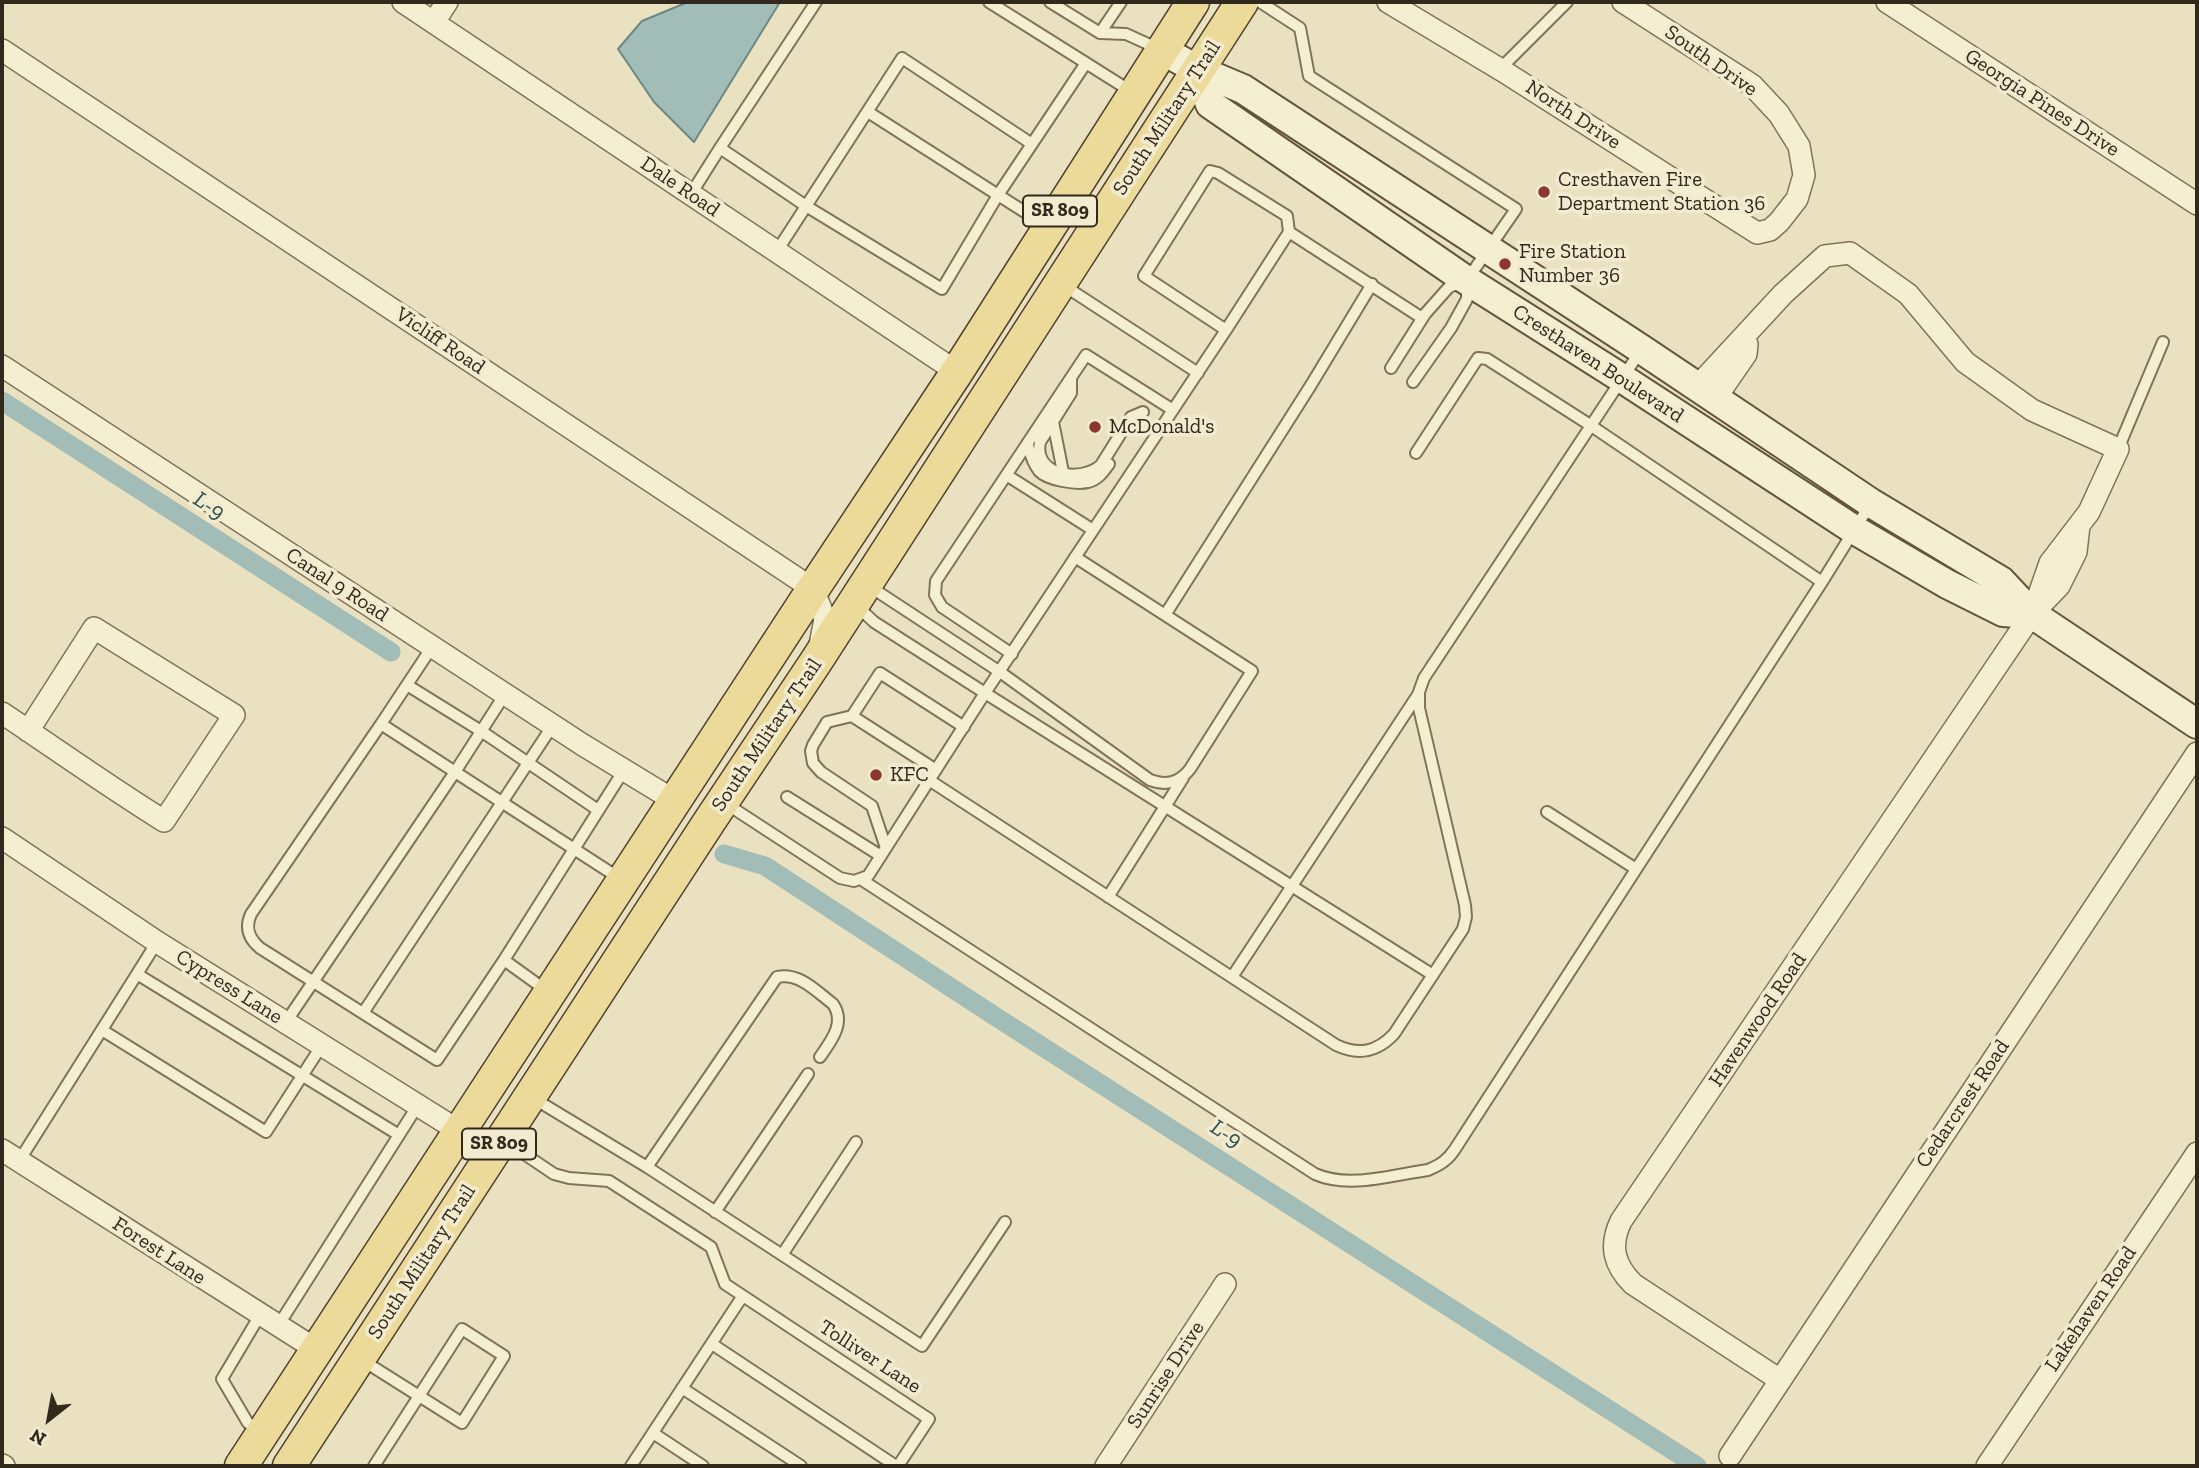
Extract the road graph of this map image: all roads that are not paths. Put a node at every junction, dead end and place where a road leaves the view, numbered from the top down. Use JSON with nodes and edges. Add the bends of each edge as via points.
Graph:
{"nodes":[{"id":1,"x":403,"y":2,"type":"edge"},
{"id":2,"x":447,"y":2,"type":"edge"},
{"id":3,"x":816,"y":2,"type":"edge"},
{"id":4,"x":989,"y":2,"type":"edge"},
{"id":5,"x":1050,"y":2,"type":"edge"},
{"id":6,"x":1121,"y":2,"type":"edge"},
{"id":7,"x":1193,"y":2,"type":"edge"},
{"id":8,"x":1242,"y":2,"type":"edge"},
{"id":9,"x":1260,"y":2,"type":"edge"},
{"id":10,"x":1388,"y":2,"type":"edge"},
{"id":11,"x":1567,"y":2,"type":"edge"},
{"id":12,"x":1623,"y":2,"type":"edge"},
{"id":13,"x":1887,"y":2,"type":"edge"},
{"id":14,"x":434,"y":22,"type":"junction"},
{"id":15,"x":1100,"y":33,"type":"junction"},
{"id":16,"x":2,"y":50,"type":"edge"},
{"id":17,"x":1162,"y":50,"type":"junction"},
{"id":18,"x":1086,"y":63,"type":"junction"},
{"id":19,"x":1500,"y":69,"type":"junction"},
{"id":20,"x":1198,"y":70,"type":"junction"},
{"id":21,"x":1135,"y":94,"type":"junction"},
{"id":22,"x":868,"y":111,"type":"junction"},
{"id":23,"x":1032,"y":144,"type":"junction"},
{"id":24,"x":720,"y":148,"type":"junction"},
{"id":25,"x":691,"y":194,"type":"junction"},
{"id":26,"x":998,"y":195,"type":"junction"},
{"id":27,"x":2197,"y":204,"type":"edge"},
{"id":28,"x":806,"y":206,"type":"junction"},
{"id":29,"x":1050,"y":227,"type":"junction"},
{"id":30,"x":1289,"y":232,"type":"junction"},
{"id":31,"x":1757,"y":233,"type":"joint"},
{"id":32,"x":1488,"y":250,"type":"junction"},
{"id":33,"x":777,"y":251,"type":"junction"},
{"id":34,"x":1467,"y":280,"type":"junction"},
{"id":35,"x":1060,"y":284,"type":"junction"},
{"id":36,"x":1372,"y":284,"type":"junction"},
{"id":37,"x":1422,"y":318,"type":"junction"},
{"id":38,"x":1226,"y":330,"type":"junction"},
{"id":39,"x":2163,"y":342,"type":"dead end"},
{"id":40,"x":1641,"y":349,"type":"junction"},
{"id":41,"x":2,"y":366,"type":"edge"},
{"id":42,"x":1391,"y":368,"type":"dead end"},
{"id":43,"x":957,"y":372,"type":"junction"},
{"id":44,"x":1198,"y":373,"type":"junction"},
{"id":45,"x":1071,"y":379,"type":"junction"},
{"id":46,"x":1623,"y":379,"type":"junction"},
{"id":47,"x":1413,"y":382,"type":"dead end"},
{"id":48,"x":1706,"y":393,"type":"junction"},
{"id":49,"x":1152,"y":397,"type":"junction"},
{"id":50,"x":1173,"y":410,"type":"junction"},
{"id":51,"x":1143,"y":412,"type":"junction"},
{"id":52,"x":1053,"y":422,"type":"junction"},
{"id":53,"x":1590,"y":425,"type":"junction"},
{"id":54,"x":1028,"y":445,"type":"junction"},
{"id":55,"x":2118,"y":449,"type":"junction"},
{"id":56,"x":1416,"y":453,"type":"dead end"},
{"id":57,"x":1063,"y":472,"type":"junction"},
{"id":58,"x":1008,"y":476,"type":"junction"},
{"id":59,"x":1871,"y":503,"type":"junction"},
{"id":60,"x":1853,"y":529,"type":"junction"},
{"id":61,"x":1093,"y":530,"type":"junction"},
{"id":62,"x":844,"y":544,"type":"junction"},
{"id":63,"x":1075,"y":557,"type":"junction"},
{"id":64,"x":1822,"y":582,"type":"junction"},
{"id":65,"x":813,"y":589,"type":"junction"},
{"id":66,"x":861,"y":594,"type":"junction"},
{"id":67,"x":2032,"y":614,"type":"junction"},
{"id":68,"x":1165,"y":615,"type":"junction"},
{"id":69,"x":432,"y":647,"type":"junction"},
{"id":70,"x":1012,"y":654,"type":"junction"},
{"id":71,"x":815,"y":663,"type":"junction"},
{"id":72,"x":1000,"y":672,"type":"junction"},
{"id":73,"x":407,"y":685,"type":"junction"},
{"id":74,"x":1419,"y":692,"type":"junction"},
{"id":75,"x":505,"y":694,"type":"junction"},
{"id":76,"x":985,"y":694,"type":"junction"},
{"id":77,"x":2,"y":713,"type":"edge"},
{"id":78,"x":852,"y":716,"type":"junction"},
{"id":79,"x":2197,"y":723,"type":"edge"},
{"id":80,"x":382,"y":724,"type":"junction"},
{"id":81,"x":553,"y":725,"type":"junction"},
{"id":82,"x":964,"y":727,"type":"junction"},
{"id":83,"x":28,"y":731,"type":"junction"},
{"id":84,"x":481,"y":731,"type":"junction"},
{"id":85,"x":2197,"y":753,"type":"edge"},
{"id":86,"x":528,"y":762,"type":"junction"},
{"id":87,"x":624,"y":770,"type":"junction"},
{"id":88,"x":936,"y":770,"type":"junction"},
{"id":89,"x":455,"y":772,"type":"junction"},
{"id":90,"x":1184,"y":776,"type":"junction"},
{"id":91,"x":929,"y":780,"type":"junction"},
{"id":92,"x":787,"y":797,"type":"dead end"},
{"id":93,"x":675,"y":801,"type":"junction"},
{"id":94,"x":723,"y":801,"type":"junction"},
{"id":95,"x":502,"y":802,"type":"junction"},
{"id":96,"x":1165,"y":807,"type":"junction"},
{"id":97,"x":598,"y":810,"type":"junction"},
{"id":98,"x":1547,"y":812,"type":"dead end"},
{"id":99,"x":2,"y":838,"type":"edge"},
{"id":100,"x":574,"y":849,"type":"junction"},
{"id":101,"x":884,"y":852,"type":"junction"},
{"id":102,"x":1636,"y":869,"type":"junction"},
{"id":103,"x":862,"y":880,"type":"junction"},
{"id":104,"x":1291,"y":886,"type":"junction"},
{"id":105,"x":615,"y":891,"type":"junction"},
{"id":106,"x":1108,"y":897,"type":"junction"},
{"id":107,"x":157,"y":942,"type":"junction"},
{"id":108,"x":504,"y":960,"type":"junction"},
{"id":109,"x":137,"y":974,"type":"junction"},
{"id":110,"x":1433,"y":975,"type":"junction"},
{"id":111,"x":1232,"y":976,"type":"junction"},
{"id":112,"x":608,"y":977,"type":"junction"},
{"id":113,"x":313,"y":981,"type":"junction"},
{"id":114,"x":550,"y":992,"type":"junction"},
{"id":115,"x":363,"y":1013,"type":"junction"},
{"id":116,"x":286,"y":1022,"type":"junction"},
{"id":117,"x":102,"y":1030,"type":"junction"},
{"id":118,"x":322,"y":1045,"type":"junction"},
{"id":119,"x":820,"y":1057,"type":"dead end"},
{"id":120,"x":552,"y":1062,"type":"junction"},
{"id":121,"x":808,"y":1074,"type":"dead end"},
{"id":122,"x":301,"y":1075,"type":"junction"},
{"id":123,"x":530,"y":1096,"type":"junction"},
{"id":124,"x":418,"y":1105,"type":"junction"},
{"id":125,"x":459,"y":1131,"type":"junction"},
{"id":126,"x":399,"y":1135,"type":"junction"},
{"id":127,"x":502,"y":1139,"type":"junction"},
{"id":128,"x":856,"y":1142,"type":"dead end"},
{"id":129,"x":2197,"y":1153,"type":"edge"},
{"id":130,"x":10,"y":1156,"type":"edge"},
{"id":131,"x":647,"y":1167,"type":"junction"},
{"id":132,"x":715,"y":1212,"type":"junction"},
{"id":133,"x":1005,"y":1222,"type":"dead end"},
{"id":134,"x":782,"y":1255,"type":"junction"},
{"id":135,"x":1225,"y":1284,"type":"dead end"},
{"id":136,"x":356,"y":1289,"type":"junction"},
{"id":137,"x":742,"y":1297,"type":"junction"},
{"id":138,"x":269,"y":1320,"type":"junction"},
{"id":139,"x":712,"y":1344,"type":"junction"},
{"id":140,"x":317,"y":1350,"type":"junction"},
{"id":141,"x":360,"y":1359,"type":"junction"},
{"id":142,"x":1780,"y":1380,"type":"junction"},
{"id":143,"x":682,"y":1388,"type":"junction"},
{"id":144,"x":419,"y":1396,"type":"junction"},
{"id":145,"x":263,"y":1433,"type":"junction"},
{"id":146,"x":653,"y":1433,"type":"junction"},
{"id":147,"x":1730,"y":1457,"type":"dead end"},
{"id":148,"x":241,"y":1466,"type":"edge"},
{"id":149,"x":271,"y":1466,"type":"edge"},
{"id":150,"x":289,"y":1466,"type":"edge"},
{"id":151,"x":374,"y":1466,"type":"edge"},
{"id":152,"x":631,"y":1466,"type":"edge"},
{"id":153,"x":703,"y":1466,"type":"edge"},
{"id":154,"x":802,"y":1466,"type":"edge"},
{"id":155,"x":897,"y":1466,"type":"edge"},
{"id":156,"x":1107,"y":1466,"type":"edge"},
{"id":157,"x":1987,"y":1466,"type":"edge"}],
"edges":[{"from":1,"to":14,"type":"street","name":"Dale Road"},
{"from":2,"to":14,"type":"street"},
{"from":3,"to":24,"type":"lane"},
{"from":4,"to":18,"type":"lane"},
{"from":5,"to":15,"type":"lane"},
{"from":6,"to":15,"type":"lane"},
{"from":7,"to":17,"type":"main road","name":"South Military Trail","number":"SR 809"},
{"from":8,"to":20,"type":"main road","name":"South Military Trail","number":"SR 809"},
{"from":9,"to":32,"type":"lane","via":[[1300,29],[1309,76],[1516,209]]},
{"from":10,"to":19,"type":"street","name":"North Drive"},
{"from":11,"to":19,"type":"lane"},
{"from":12,"to":31,"type":"street","name":"South Drive","via":[[1752,85],[1779,114],[1799,146],[1804,175],[1797,199],[1770,230]]},
{"from":13,"to":27,"type":"street","name":"Georgia Pines Drive"},
{"from":14,"to":25,"type":"street","name":"Dale Road"},
{"from":15,"to":17,"type":"lane","via":[[1125,34]]},
{"from":16,"to":65,"type":"street","name":"Vicliff Road"},
{"from":17,"to":20,"type":"street","name":"Cresthaven Boulevard"},
{"from":17,"to":21,"type":"main road","name":"South Military Trail","number":"SR 809"},
{"from":18,"to":21,"type":"lane"},
{"from":18,"to":23,"type":"lane"},
{"from":19,"to":31,"type":"street","name":"North Drive"},
{"from":20,"to":32,"type":"street","name":"Cresthaven Boulevard","via":[[1243,89]]},
{"from":20,"to":34,"type":"street","name":"Cresthaven Boulevard","via":[[1210,104]]},
{"from":20,"to":35,"type":"main road","name":"South Military Trail","number":"SR 809"},
{"from":21,"to":29,"type":"main road","name":"South Military Trail","number":"SR 809"},
{"from":22,"to":23,"type":"lane","via":[[902,58]]},
{"from":22,"to":26,"type":"lane"},
{"from":22,"to":28,"type":"lane"},
{"from":23,"to":26,"type":"lane"},
{"from":24,"to":25,"type":"lane"},
{"from":24,"to":28,"type":"lane"},
{"from":25,"to":33,"type":"street","name":"Dale Road"},
{"from":26,"to":28,"type":"lane","via":[[942,289]]},
{"from":26,"to":29,"type":"lane"},
{"from":28,"to":33,"type":"lane"},
{"from":29,"to":43,"type":"main road","name":"South Military Trail","number":"SR 809"},
{"from":30,"to":36,"type":"lane"},
{"from":30,"to":38,"type":"lane"},
{"from":30,"to":38,"type":"lane","via":[[1286,216],[1210,171],[1143,276]]},
{"from":32,"to":34,"type":"lane"},
{"from":32,"to":40,"type":"street","name":"Cresthaven Boulevard"},
{"from":33,"to":43,"type":"street","name":"Dale Road"},
{"from":34,"to":37,"type":"lane","via":[[1449,288]]},
{"from":34,"to":46,"type":"street","name":"Cresthaven Boulevard"},
{"from":34,"to":47,"type":"lane","via":[[1467,299]]},
{"from":35,"to":44,"type":"lane"},
{"from":35,"to":66,"type":"main road","name":"South Military Trail","number":"SR 809"},
{"from":36,"to":37,"type":"lane"},
{"from":36,"to":68,"type":"lane"},
{"from":37,"to":42,"type":"lane"},
{"from":38,"to":44,"type":"lane"},
{"from":39,"to":55,"type":"lane"},
{"from":40,"to":46,"type":"lane"},
{"from":40,"to":48,"type":"street","name":"Cresthaven Boulevard"},
{"from":41,"to":69,"type":"street","name":"Canal 9 Road"},
{"from":43,"to":62,"type":"main road","name":"South Military Trail","number":"SR 809"},
{"from":44,"to":50,"type":"lane"},
{"from":45,"to":49,"type":"lane","via":[[1086,355]]},
{"from":45,"to":52,"type":"lane","via":[[1071,393]]},
{"from":45,"to":54,"type":"lane"},
{"from":46,"to":53,"type":"lane"},
{"from":46,"to":60,"type":"street","name":"Cresthaven Boulevard"},
{"from":48,"to":55,"type":"street","via":[[1746,354],[1748,331],[1783,294],[1825,256],[1850,253],[1908,295],[1965,362],[2032,410]]},
{"from":48,"to":59,"type":"street","name":"Cresthaven Boulevard"},
{"from":49,"to":50,"type":"lane"},
{"from":49,"to":51,"type":"lane"},
{"from":50,"to":61,"type":"lane"},
{"from":51,"to":54,"type":"lane","via":[[1100,476],[1088,482],[1048,477],[1032,460]]},
{"from":51,"to":57,"type":"lane","via":[[1131,417],[1095,470]]},
{"from":52,"to":57,"type":"lane"},
{"from":52,"to":57,"type":"lane","via":[[1040,442],[1040,457],[1051,470]]},
{"from":53,"to":56,"type":"lane","via":[[1487,359],[1478,358]]},
{"from":53,"to":64,"type":"lane"},
{"from":53,"to":74,"type":"lane"},
{"from":54,"to":58,"type":"lane"},
{"from":55,"to":67,"type":"street","name":"Havenwood Road","via":[[2079,525],[2076,552],[2059,586]]},
{"from":58,"to":61,"type":"lane"},
{"from":58,"to":70,"type":"lane","via":[[934,588],[942,607]]},
{"from":59,"to":60,"type":"lane"},
{"from":59,"to":67,"type":"street","name":"Cresthaven Boulevard","via":[[2001,581]]},
{"from":60,"to":64,"type":"lane"},
{"from":60,"to":67,"type":"street","name":"Cresthaven Boulevard","via":[[2003,612]]},
{"from":61,"to":63,"type":"lane"},
{"from":62,"to":65,"type":"main road","name":"South Military Trail","number":"SR 809"},
{"from":62,"to":66,"type":"main road"},
{"from":63,"to":68,"type":"lane"},
{"from":63,"to":70,"type":"lane"},
{"from":64,"to":102,"type":"lane"},
{"from":65,"to":71,"type":"street","via":[[825,619]]},
{"from":65,"to":93,"type":"main road","name":"South Military Trail","number":"SR 809"},
{"from":66,"to":71,"type":"main road","name":"South Military Trail","number":"SR 809"},
{"from":66,"to":72,"type":"lane"},
{"from":66,"to":76,"type":"lane","via":[[874,622]]},
{"from":67,"to":79,"type":"street","name":"Cresthaven Boulevard"},
{"from":67,"to":142,"type":"street","name":"Havenwood Road","via":[[1615,1234],[1616,1262],[1633,1284]]},
{"from":68,"to":90,"type":"lane","via":[[1252,671]]},
{"from":69,"to":73,"type":"lane"},
{"from":69,"to":75,"type":"street","name":"Canal 9 Road"},
{"from":70,"to":72,"type":"lane"},
{"from":71,"to":94,"type":"main road","name":"South Military Trail","number":"SR 809"},
{"from":72,"to":76,"type":"lane"},
{"from":72,"to":90,"type":"lane","via":[[1150,780],[1168,784]]},
{"from":73,"to":80,"type":"lane"},
{"from":73,"to":84,"type":"lane"},
{"from":74,"to":104,"type":"lane"},
{"from":74,"to":110,"type":"lane","via":[[1466,917]]},
{"from":75,"to":81,"type":"street","name":"Canal 9 Road"},
{"from":75,"to":84,"type":"lane"},
{"from":76,"to":82,"type":"lane"},
{"from":76,"to":96,"type":"lane"},
{"from":77,"to":83,"type":"street"},
{"from":78,"to":82,"type":"lane","via":[[880,673]]},
{"from":78,"to":88,"type":"lane"},
{"from":78,"to":101,"type":"lane","via":[[827,722],[811,757],[816,769],[872,806]]},
{"from":80,"to":89,"type":"lane"},
{"from":80,"to":113,"type":"lane","via":[[248,921],[254,943]]},
{"from":81,"to":86,"type":"lane"},
{"from":81,"to":87,"type":"street","name":"Canal 9 Road"},
{"from":82,"to":88,"type":"lane"},
{"from":83,"to":83,"type":"street","via":[[94,628],[234,715],[164,821]]},
{"from":84,"to":86,"type":"lane"},
{"from":84,"to":89,"type":"lane"},
{"from":85,"to":142,"type":"street","name":"Cedarcrest Road"},
{"from":86,"to":95,"type":"lane"},
{"from":86,"to":97,"type":"lane"},
{"from":87,"to":93,"type":"street","name":"Canal 9 Road"},
{"from":87,"to":97,"type":"lane"},
{"from":88,"to":91,"type":"lane"},
{"from":89,"to":95,"type":"lane"},
{"from":89,"to":113,"type":"lane"},
{"from":90,"to":96,"type":"lane"},
{"from":91,"to":101,"type":"lane"},
{"from":91,"to":106,"type":"lane"},
{"from":92,"to":101,"type":"lane"},
{"from":93,"to":105,"type":"main road","name":"South Military Trail","number":"SR 809"},
{"from":94,"to":103,"type":"lane","via":[[839,878]]},
{"from":94,"to":112,"type":"main road","name":"South Military Trail","number":"SR 809"},
{"from":95,"to":100,"type":"lane"},
{"from":95,"to":115,"type":"lane"},
{"from":96,"to":104,"type":"lane"},
{"from":96,"to":106,"type":"lane"},
{"from":97,"to":100,"type":"lane"},
{"from":98,"to":102,"type":"lane"},
{"from":99,"to":107,"type":"street","name":"Cypress Lane"},
{"from":100,"to":105,"type":"lane"},
{"from":100,"to":108,"type":"lane"},
{"from":101,"to":103,"type":"lane"},
{"from":102,"to":103,"type":"lane","via":[[1448,1159],[1428,1170],[1343,1182],[1315,1174]]},
{"from":104,"to":110,"type":"lane"},
{"from":104,"to":111,"type":"lane"},
{"from":105,"to":112,"type":"main road","via":[[597,940],[598,957]]},
{"from":105,"to":114,"type":"main road","name":"South Military Trail","number":"SR 809"},
{"from":106,"to":111,"type":"lane"},
{"from":107,"to":109,"type":"lane"},
{"from":107,"to":116,"type":"street","name":"Cypress Lane"},
{"from":108,"to":114,"type":"lane"},
{"from":108,"to":115,"type":"lane","via":[[437,1060]]},
{"from":109,"to":117,"type":"lane"},
{"from":109,"to":122,"type":"lane"},
{"from":110,"to":111,"type":"lane","via":[[1385,1044],[1361,1052],[1336,1045]]},
{"from":112,"to":120,"type":"main road","name":"South Military Trail","number":"SR 809"},
{"from":113,"to":115,"type":"lane"},
{"from":113,"to":116,"type":"lane"},
{"from":114,"to":120,"type":"main road","via":[[558,1030]]},
{"from":114,"to":125,"type":"main road","name":"South Military Trail","number":"SR 809"},
{"from":116,"to":118,"type":"street","name":"Cypress Lane"},
{"from":117,"to":122,"type":"lane","via":[[265,1132]]},
{"from":117,"to":130,"type":"lane"},
{"from":118,"to":122,"type":"lane"},
{"from":118,"to":124,"type":"street","name":"Cypress Lane"},
{"from":119,"to":131,"type":"lane","via":[[839,1020],[833,1003],[793,976],[777,977]]},
{"from":120,"to":123,"type":"main road","name":"South Military Trail","number":"SR 809"},
{"from":121,"to":132,"type":"lane"},
{"from":122,"to":126,"type":"lane"},
{"from":123,"to":127,"type":"main road","name":"South Military Trail","number":"SR 809"},
{"from":123,"to":131,"type":"lane"},
{"from":124,"to":125,"type":"street","name":"Cypress Lane"},
{"from":124,"to":126,"type":"lane"},
{"from":125,"to":136,"type":"main road","name":"South Military Trail","number":"SR 809"},
{"from":126,"to":138,"type":"lane"},
{"from":127,"to":137,"type":"lane","via":[[554,1174],[609,1181],[711,1247],[725,1284]]},
{"from":127,"to":141,"type":"main road","name":"South Military Trail","number":"SR 809"},
{"from":128,"to":134,"type":"lane"},
{"from":129,"to":157,"type":"street","name":"Lakehaven Road"},
{"from":130,"to":138,"type":"street","name":"Forest Lane"},
{"from":131,"to":132,"type":"lane"},
{"from":132,"to":134,"type":"lane"},
{"from":133,"to":134,"type":"lane","via":[[922,1346]]},
{"from":135,"to":156,"type":"street","name":"Sunrise Drive"},
{"from":136,"to":140,"type":"main road","name":"South Military Trail","number":"SR 809"},
{"from":136,"to":141,"type":"main road","via":[[347,1325]]},
{"from":137,"to":139,"type":"lane"},
{"from":137,"to":155,"type":"lane","name":"Tolliver Lane","via":[[929,1419]]},
{"from":138,"to":140,"type":"street","name":"Forest Lane"},
{"from":138,"to":145,"type":"lane","via":[[222,1379],[248,1423]]},
{"from":139,"to":143,"type":"lane"},
{"from":139,"to":155,"type":"lane"},
{"from":140,"to":145,"type":"main road","name":"South Military Trail","number":"SR 809"},
{"from":140,"to":149,"type":"main road","via":[[324,1372],[318,1390]]},
{"from":141,"to":144,"type":"lane"},
{"from":141,"to":150,"type":"main road","name":"South Military Trail","number":"SR 809"},
{"from":142,"to":147,"type":"street","name":"Cedarcrest Road"},
{"from":143,"to":146,"type":"lane"},
{"from":143,"to":154,"type":"lane"},
{"from":144,"to":144,"type":"lane","via":[[462,1329],[504,1356],[462,1423]]},
{"from":144,"to":151,"type":"lane"},
{"from":145,"to":148,"type":"main road","name":"South Military Trail","number":"SR 809"},
{"from":146,"to":152,"type":"lane"},
{"from":146,"to":153,"type":"lane"}]}
